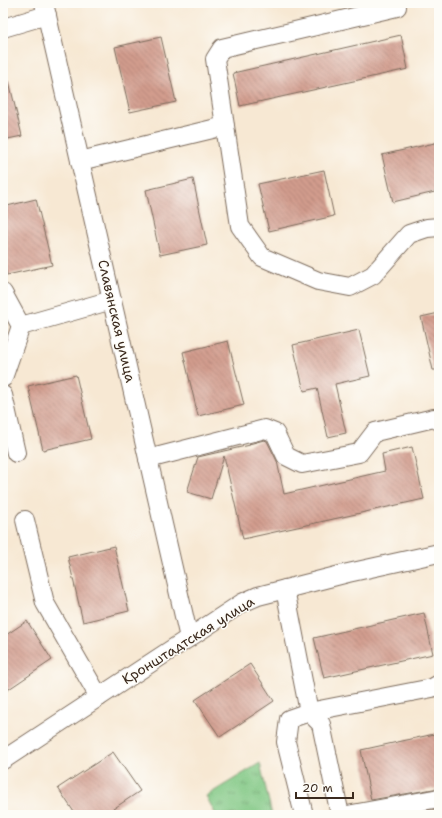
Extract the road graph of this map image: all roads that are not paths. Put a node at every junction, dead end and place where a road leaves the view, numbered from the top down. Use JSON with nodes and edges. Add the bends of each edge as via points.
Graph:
{"nodes":[{"id":1,"x":397,"y":7,"type":"dead end"},
{"id":2,"x":45,"y":9,"type":"edge"},
{"id":3,"x":3,"y":28,"type":"edge"},
{"id":4,"x":225,"y":126,"type":"junction"},
{"id":5,"x":80,"y":161,"type":"junction"},
{"id":6,"x":439,"y":227,"type":"edge"},
{"id":7,"x":3,"y":293,"type":"edge"},
{"id":8,"x":112,"y":300,"type":"junction"},
{"id":9,"x":21,"y":326,"type":"junction"},
{"id":10,"x":3,"y":378,"type":"edge"},
{"id":11,"x":3,"y":394,"type":"edge"},
{"id":12,"x":439,"y":420,"type":"edge"},
{"id":13,"x":16,"y":453,"type":"dead end"},
{"id":14,"x":148,"y":459,"type":"junction"},
{"id":15,"x":25,"y":520,"type":"dead end"},
{"id":16,"x":439,"y":553,"type":"edge"},
{"id":17,"x":285,"y":589,"type":"junction"},
{"id":18,"x":189,"y":638,"type":"junction"},
{"id":19,"x":439,"y":684,"type":"edge"},
{"id":20,"x":99,"y":697,"type":"junction"},
{"id":21,"x":309,"y":712,"type":"junction"},
{"id":22,"x":3,"y":759,"type":"edge"},
{"id":23,"x":439,"y":798,"type":"edge"},
{"id":24,"x":304,"y":815,"type":"edge"},
{"id":25,"x":340,"y":815,"type":"edge"},
{"id":26,"x":347,"y":815,"type":"edge"}],
"edges":[{"from":1,"to":4,"type":"street","via":[[222,48],[215,59]]},
{"from":2,"to":3,"type":"street"},
{"from":2,"to":5,"type":"street","name":"Славянская улица"},
{"from":4,"to":5,"type":"street"},
{"from":4,"to":6,"type":"street","via":[[240,226],[262,257],[318,281],[350,287],[373,275],[409,234]]},
{"from":5,"to":8,"type":"street","name":"Славянская улица"},
{"from":7,"to":9,"type":"street"},
{"from":8,"to":9,"type":"street"},
{"from":8,"to":14,"type":"street","name":"Славянская улица"},
{"from":9,"to":10,"type":"street"},
{"from":11,"to":13,"type":"street"},
{"from":12,"to":14,"type":"street","via":[[434,418],[375,432],[359,453],[302,464],[286,456],[275,432],[265,430]]},
{"from":14,"to":18,"type":"street","name":"Славянская улица"},
{"from":15,"to":20,"type":"street","via":[[45,603]]},
{"from":16,"to":17,"type":"street","name":"Кронштадтская улица"},
{"from":17,"to":18,"type":"street","name":"Кронштадтская улица","via":[[242,603]]},
{"from":17,"to":21,"type":"street"},
{"from":18,"to":20,"type":"street","name":"Кронштадтская улица"},
{"from":19,"to":21,"type":"street","via":[[432,688]]},
{"from":20,"to":22,"type":"street","name":"Кронштадтская улица"},
{"from":21,"to":24,"type":"street","via":[[289,719],[286,742]]},
{"from":21,"to":25,"type":"street","via":[[321,724]]},
{"from":23,"to":26,"type":"street"}]}
